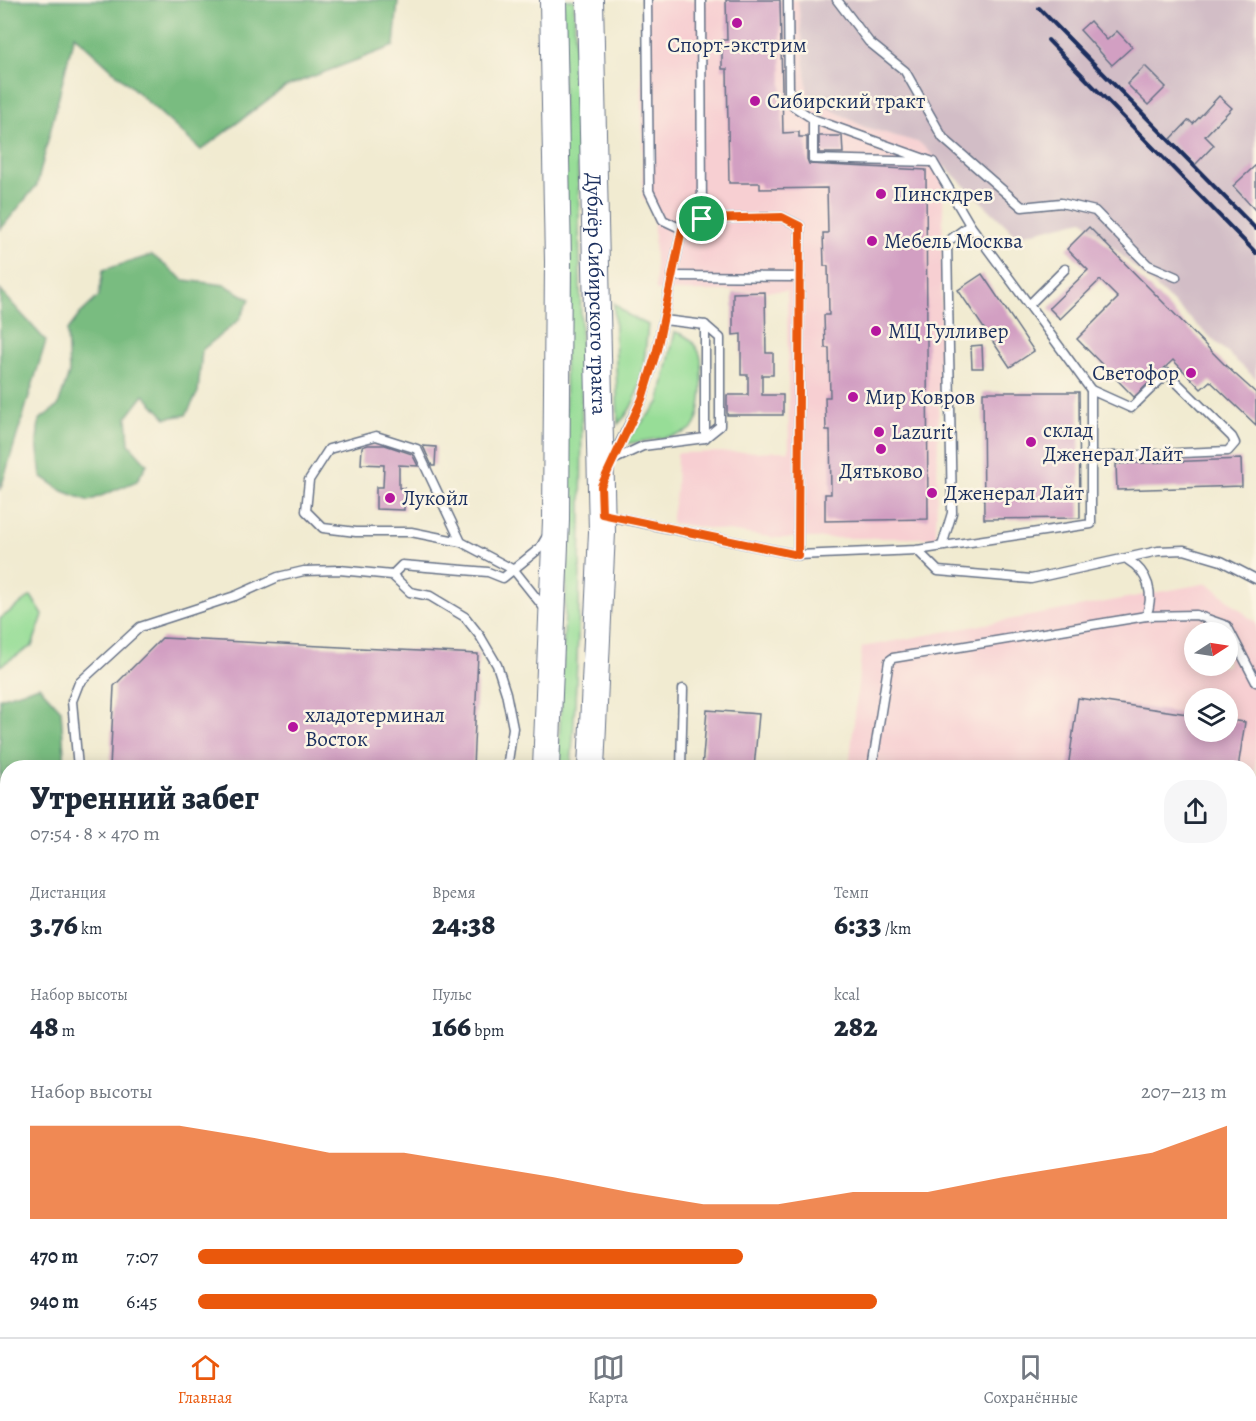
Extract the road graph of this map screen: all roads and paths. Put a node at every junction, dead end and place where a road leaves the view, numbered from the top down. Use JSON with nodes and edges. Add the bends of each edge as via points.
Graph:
{"nodes":[{"id":1,"x":553,"y":0,"type":"edge"},
{"id":2,"x":590,"y":0,"type":"edge"},
{"id":3,"x":646,"y":0,"type":"edge"},
{"id":4,"x":701,"y":0,"type":"edge"},
{"id":5,"x":788,"y":0,"type":"edge"},
{"id":6,"x":837,"y":0,"type":"edge"},
{"id":7,"x":813,"y":119,"type":"junction"},
{"id":8,"x":933,"y":162,"type":"junction"},
{"id":9,"x":702,"y":219,"type":"junction"},
{"id":10,"x":970,"y":225,"type":"junction"},
{"id":11,"x":682,"y":229,"type":"junction"},
{"id":12,"x":1065,"y":269,"type":"dead end"},
{"id":13,"x":672,"y":276,"type":"junction"},
{"id":14,"x":800,"y":277,"type":"junction"},
{"id":15,"x":1176,"y":277,"type":"dead end"},
{"id":16,"x":1029,"y":305,"type":"junction"},
{"id":17,"x":664,"y":320,"type":"junction"},
{"id":18,"x":705,"y":325,"type":"junction"},
{"id":19,"x":1091,"y":390,"type":"junction"},
{"id":20,"x":705,"y":438,"type":"junction"},
{"id":21,"x":1090,"y":457,"type":"junction"},
{"id":22,"x":611,"y":461,"type":"junction"},
{"id":23,"x":601,"y":486,"type":"junction"},
{"id":24,"x":602,"y":514,"type":"junction"},
{"id":25,"x":556,"y":520,"type":"junction"},
{"id":26,"x":461,"y":542,"type":"junction"},
{"id":27,"x":942,"y":546,"type":"junction"},
{"id":28,"x":917,"y":550,"type":"junction"},
{"id":29,"x":798,"y":555,"type":"junction"},
{"id":30,"x":1128,"y":560,"type":"junction"},
{"id":31,"x":514,"y":570,"type":"junction"},
{"id":32,"x":392,"y":575,"type":"junction"},
{"id":33,"x":1256,"y":579,"type":"edge"},
{"id":34,"x":1146,"y":616,"type":"junction"},
{"id":35,"x":553,"y":619,"type":"junction"},
{"id":36,"x":1256,"y":682,"type":"edge"},
{"id":37,"x":683,"y":689,"type":"dead end"},
{"id":38,"x":77,"y":760,"type":"edge"},
{"id":39,"x":508,"y":760,"type":"edge"},
{"id":40,"x":546,"y":760,"type":"edge"},
{"id":41,"x":591,"y":760,"type":"edge"},
{"id":42,"x":681,"y":760,"type":"edge"},
{"id":43,"x":873,"y":760,"type":"edge"}],
"edges":[{"from":1,"to":25,"type":"main road","name":"Дублёр Сибирского тракта","via":[[558,262]]},
{"from":2,"to":23,"type":"main road","name":"Дублёр Сибирского тракта"},
{"from":3,"to":11,"type":"lane","via":[[649,191],[663,220]]},
{"from":4,"to":9,"type":"lane"},
{"from":5,"to":7,"type":"lane","via":[[789,92],[793,106]]},
{"from":6,"to":15,"type":"lane","via":[[869,42],[905,71],[943,138],[1022,207],[1061,203],[1095,211],[1148,265]]},
{"from":7,"to":8,"type":"lane"},
{"from":7,"to":8,"type":"lane","via":[[813,159]]},
{"from":8,"to":10,"type":"lane"},
{"from":9,"to":11,"type":"lane"},
{"from":9,"to":14,"type":"lane","via":[[782,217],[800,226]]},
{"from":10,"to":16,"type":"lane"},
{"from":10,"to":27,"type":"lane","via":[[947,242],[952,513]]},
{"from":11,"to":13,"type":"lane"},
{"from":12,"to":16,"type":"lane"},
{"from":13,"to":14,"type":"lane"},
{"from":13,"to":17,"type":"lane"},
{"from":14,"to":29,"type":"lane"},
{"from":16,"to":19,"type":"lane"},
{"from":17,"to":18,"type":"lane"},
{"from":17,"to":22,"type":"lane","via":[[642,399]]},
{"from":18,"to":20,"type":"lane"},
{"from":18,"to":20,"type":"lane","via":[[720,338],[720,426]]},
{"from":19,"to":21,"type":"lane"},
{"from":19,"to":21,"type":"lane","via":[[1131,408],[1167,373],[1235,443],[1228,451]]},
{"from":20,"to":22,"type":"lane","via":[[643,446]]},
{"from":21,"to":27,"type":"lane","via":[[1091,524]]},
{"from":22,"to":23,"type":"lane"},
{"from":23,"to":24,"type":"main road","name":"Дублёр Сибирского тракта"},
{"from":24,"to":29,"type":"lane"},
{"from":24,"to":41,"type":"main road","name":"Дублёр Сибирского тракта"},
{"from":25,"to":31,"type":"lane","via":[[540,548]]},
{"from":25,"to":35,"type":"main road","name":"Дублёр Сибирского тракта"},
{"from":26,"to":26,"type":"lane","via":[[417,449],[376,435],[328,449],[309,480],[306,511],[323,528],[411,532]]},
{"from":26,"to":31,"type":"lane"},
{"from":27,"to":28,"type":"lane"},
{"from":28,"to":29,"type":"lane"},
{"from":28,"to":30,"type":"lane","via":[[938,571],[1031,579]]},
{"from":30,"to":33,"type":"lane","via":[[1158,551],[1184,550],[1221,561]]},
{"from":30,"to":34,"type":"lane","via":[[1140,567],[1147,579],[1150,607]]},
{"from":31,"to":32,"type":"lane","via":[[503,578],[488,572],[402,565]]},
{"from":31,"to":35,"type":"lane"},
{"from":32,"to":38,"type":"lane","via":[[339,570],[278,576],[235,596],[140,627],[79,683],[72,701]]},
{"from":32,"to":39,"type":"lane","via":[[410,592],[430,596],[456,611],[480,636],[497,665],[513,728]]},
{"from":34,"to":36,"type":"lane","via":[[1196,615],[1227,626]]},
{"from":34,"to":43,"type":"lane","via":[[891,659]]},
{"from":35,"to":40,"type":"main road","name":"Дублёр Сибирского тракта"},
{"from":37,"to":42,"type":"lane"}]}
